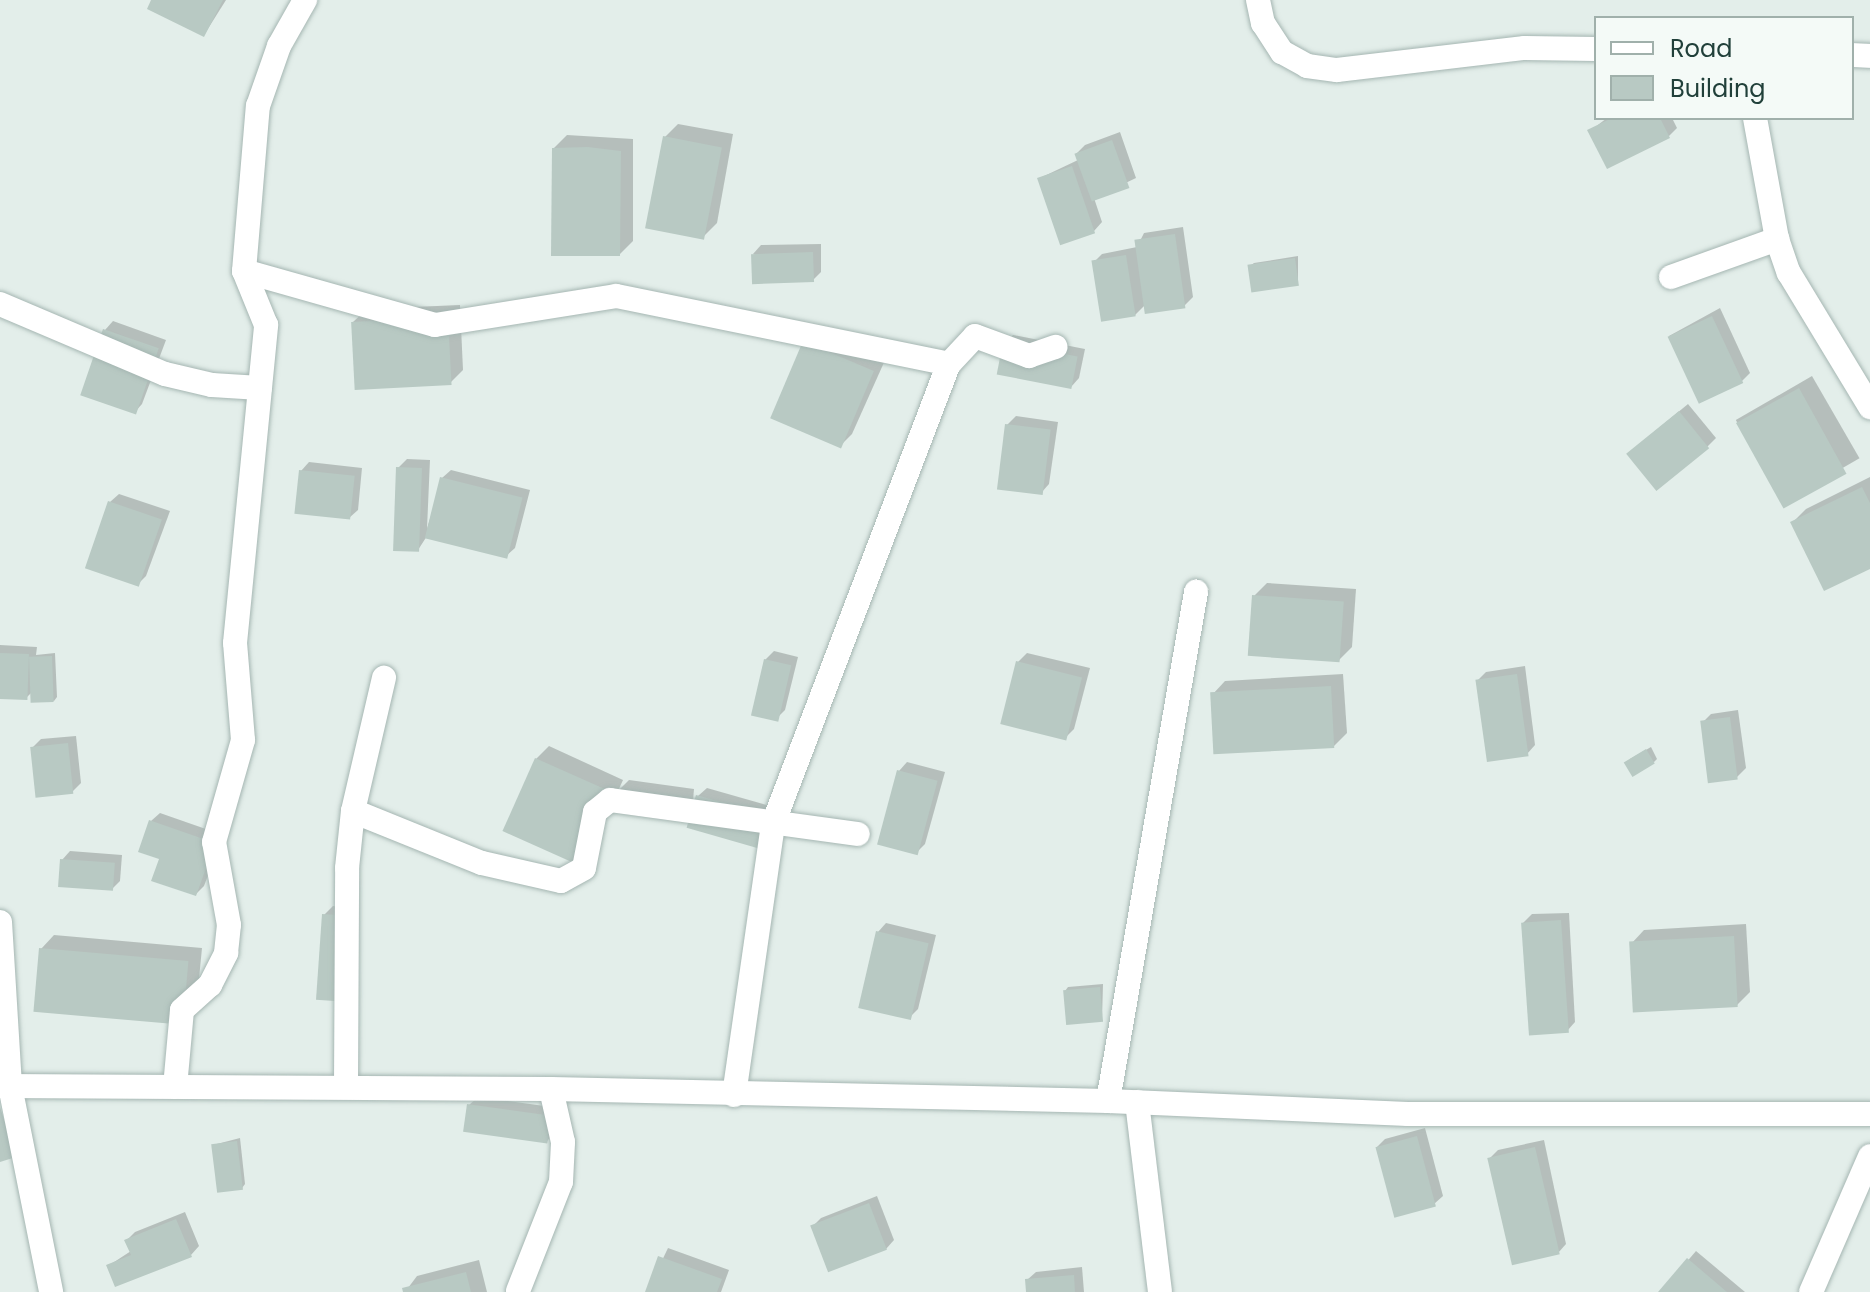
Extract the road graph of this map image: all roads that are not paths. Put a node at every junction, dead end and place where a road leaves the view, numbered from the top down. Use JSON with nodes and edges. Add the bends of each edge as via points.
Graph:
{"nodes":[{"id":1,"x":305,"y":0,"type":"edge"},
{"id":2,"x":1258,"y":0,"type":"edge"},
{"id":3,"x":1594,"y":49,"type":"edge"},
{"id":4,"x":1755,"y":120,"type":"edge"},
{"id":5,"x":1777,"y":239,"type":"junction"},
{"id":6,"x":244,"y":271,"type":"junction"},
{"id":7,"x":1671,"y":277,"type":"dead end"},
{"id":8,"x":287,"y":286,"type":"junction"},
{"id":9,"x":0,"y":304,"type":"edge"},
{"id":10,"x":266,"y":325,"type":"junction"},
{"id":11,"x":1055,"y":347,"type":"dead end"},
{"id":12,"x":949,"y":364,"type":"junction"},
{"id":13,"x":260,"y":388,"type":"junction"},
{"id":14,"x":1870,"y":407,"type":"edge"},
{"id":15,"x":1196,"y":592,"type":"dead end"},
{"id":16,"x":384,"y":678,"type":"dead end"},
{"id":17,"x":353,"y":811,"type":"junction"},
{"id":18,"x":773,"y":824,"type":"junction"},
{"id":19,"x":858,"y":834,"type":"dead end"},
{"id":20,"x":0,"y":922,"type":"edge"},
{"id":21,"x":5,"y":1086,"type":"edge"},
{"id":22,"x":175,"y":1087,"type":"junction"},
{"id":23,"x":346,"y":1087,"type":"junction"},
{"id":24,"x":551,"y":1089,"type":"junction"},
{"id":25,"x":734,"y":1095,"type":"junction"},
{"id":26,"x":1108,"y":1101,"type":"junction"},
{"id":27,"x":1137,"y":1102,"type":"junction"},
{"id":28,"x":1870,"y":1114,"type":"edge"},
{"id":29,"x":1870,"y":1156,"type":"edge"},
{"id":30,"x":518,"y":1291,"type":"edge"},
{"id":31,"x":51,"y":1292,"type":"edge"},
{"id":32,"x":1160,"y":1292,"type":"edge"},
{"id":33,"x":1811,"y":1292,"type":"edge"}],
"edges":[{"from":1,"to":6,"type":"street","via":[[279,46],[258,106]]},
{"from":2,"to":3,"type":"street","via":[[1263,23],[1282,52],[1307,66],[1337,70],[1525,48]]},
{"from":4,"to":5,"type":"street"},
{"from":5,"to":7,"type":"street"},
{"from":5,"to":14,"type":"street","via":[[1806,306]]},
{"from":6,"to":8,"type":"street"},
{"from":6,"to":10,"type":"street"},
{"from":8,"to":10,"type":"street"},
{"from":8,"to":12,"type":"street","via":[[435,325],[616,296]]},
{"from":9,"to":13,"type":"street","via":[[165,374],[212,385]]},
{"from":10,"to":13,"type":"street"},
{"from":11,"to":12,"type":"street","via":[[1029,356],[975,336]]},
{"from":12,"to":18,"type":"street"},
{"from":13,"to":22,"type":"street","via":[[235,643],[243,740],[214,842],[229,925],[226,953],[210,985],[182,1010]]},
{"from":15,"to":26,"type":"street"},
{"from":16,"to":17,"type":"street"},
{"from":17,"to":18,"type":"street","via":[[482,863],[561,881],[584,868],[595,812],[610,800]]},
{"from":17,"to":23,"type":"street","via":[[347,868]]},
{"from":18,"to":19,"type":"street"},
{"from":18,"to":25,"type":"street"},
{"from":20,"to":21,"type":"street"},
{"from":21,"to":22,"type":"street"},
{"from":21,"to":31,"type":"street"},
{"from":22,"to":23,"type":"street"},
{"from":23,"to":24,"type":"street"},
{"from":24,"to":25,"type":"street"},
{"from":24,"to":30,"type":"street","via":[[563,1142],[561,1182]]},
{"from":25,"to":26,"type":"street"},
{"from":26,"to":27,"type":"street"},
{"from":27,"to":28,"type":"street","via":[[1408,1114]]},
{"from":27,"to":32,"type":"street"},
{"from":29,"to":33,"type":"street"}]}
